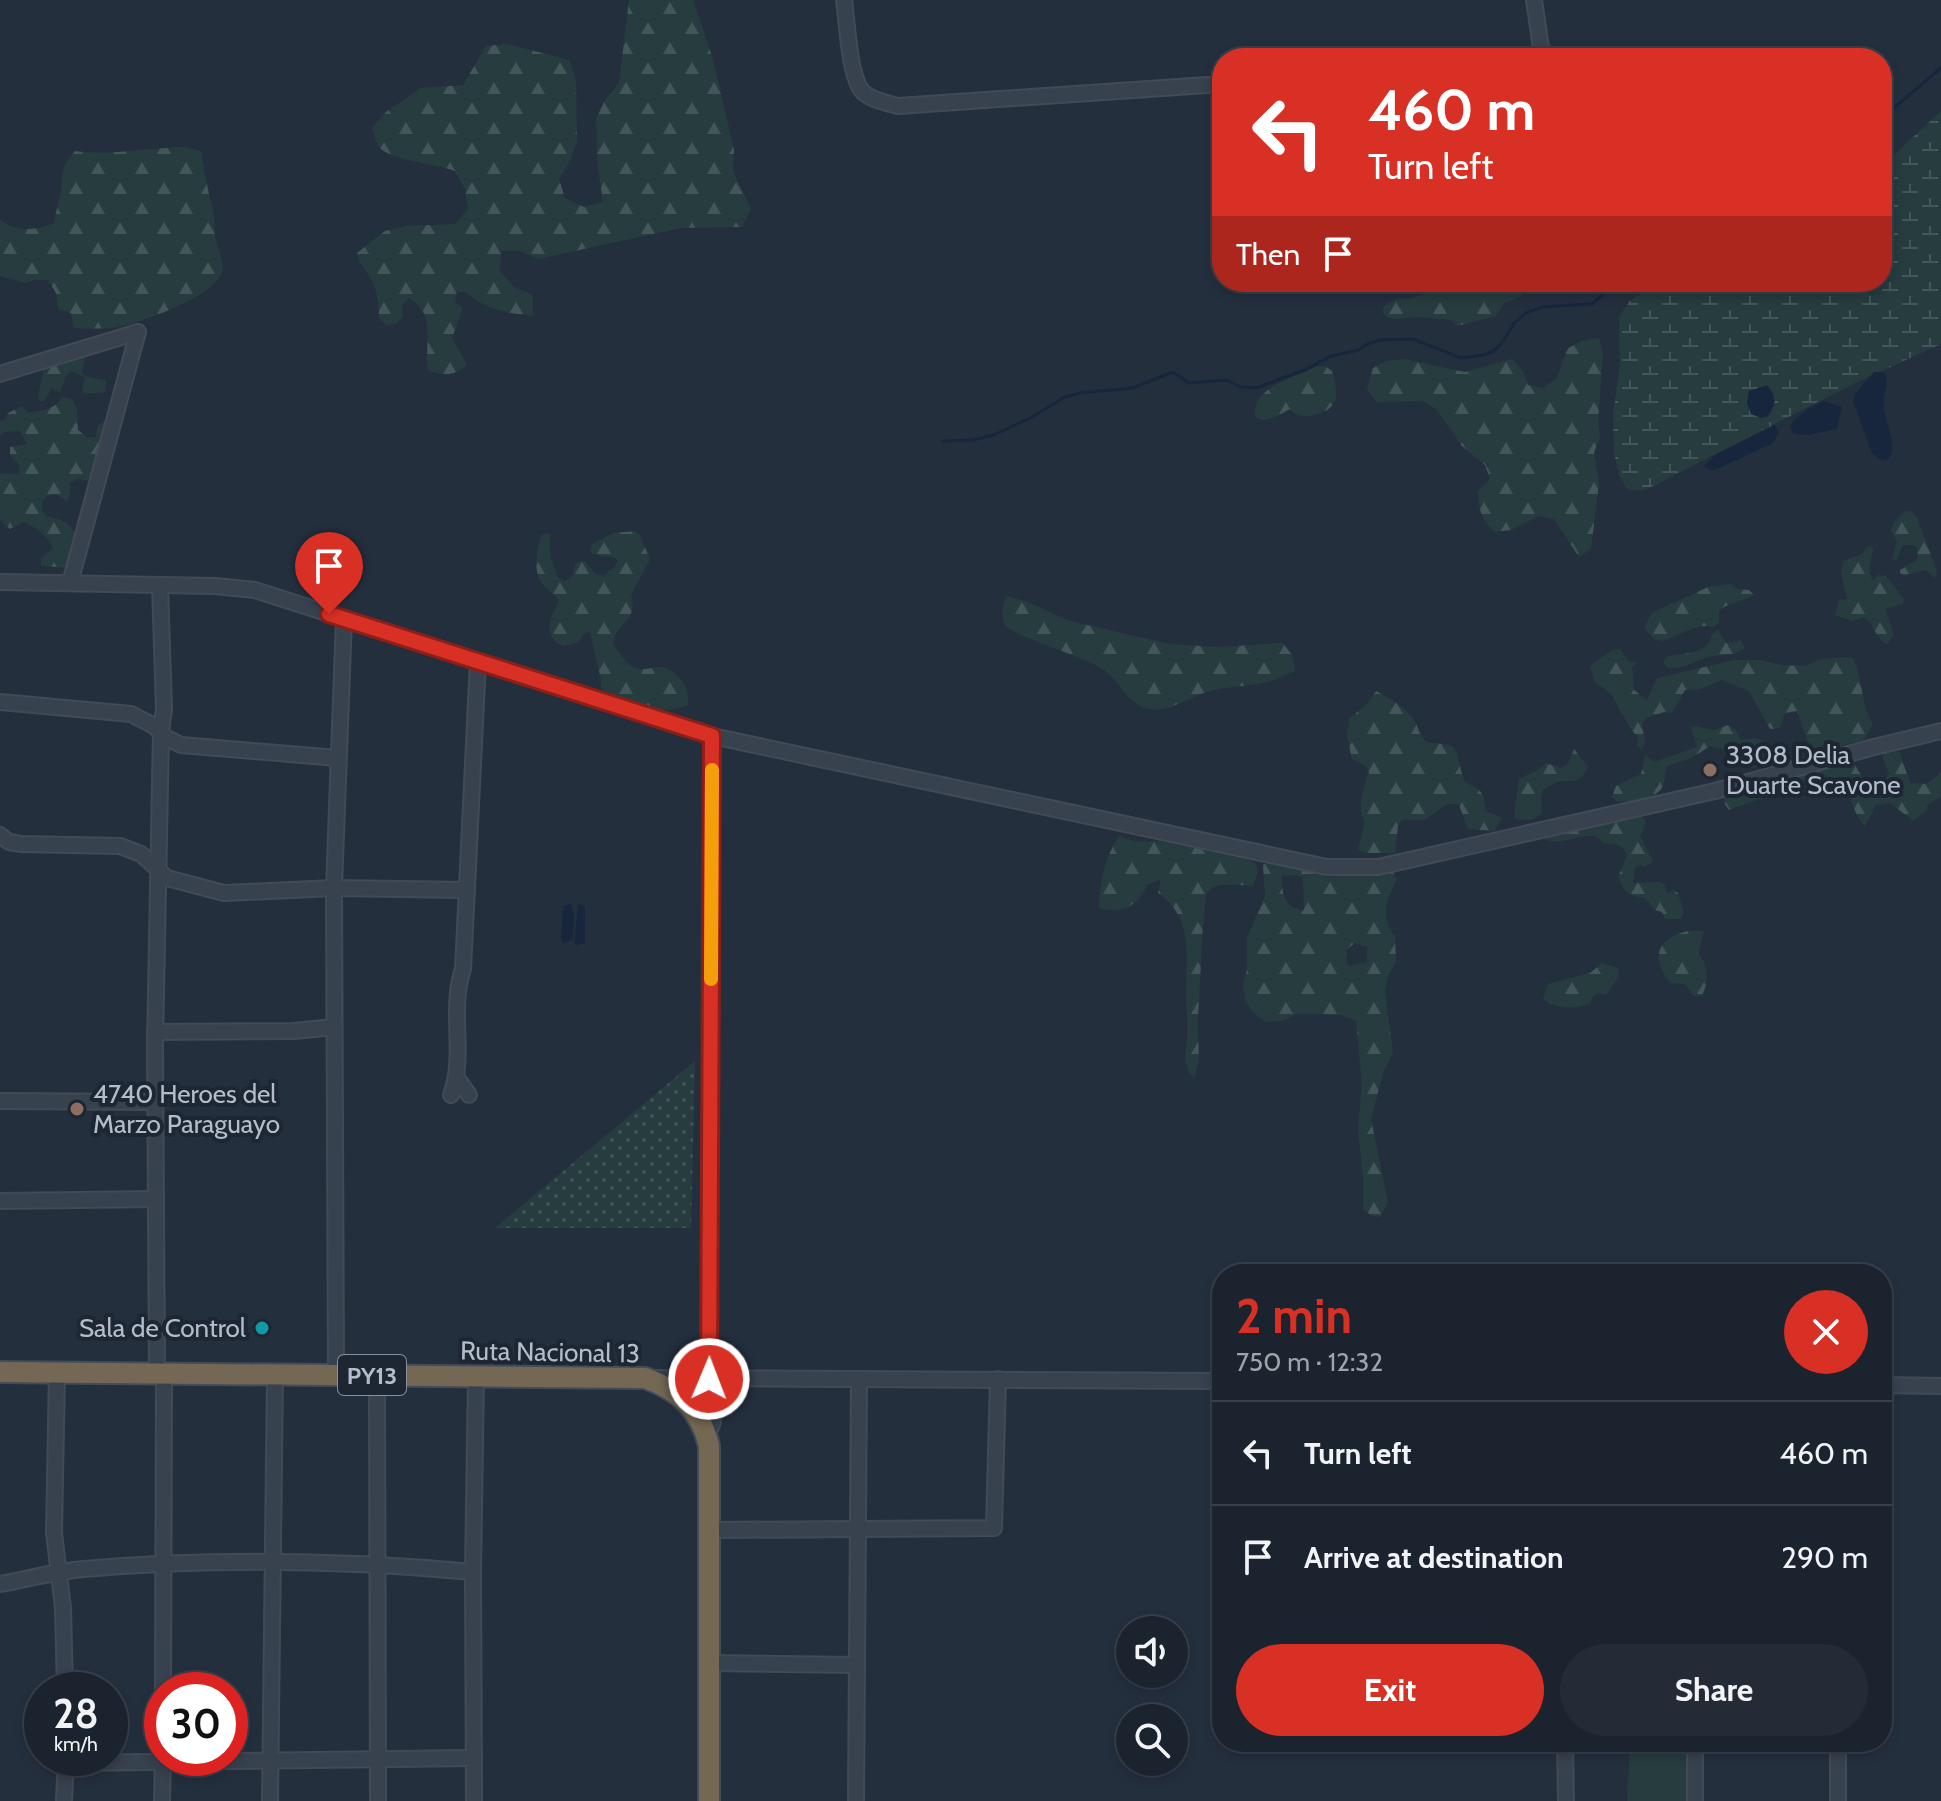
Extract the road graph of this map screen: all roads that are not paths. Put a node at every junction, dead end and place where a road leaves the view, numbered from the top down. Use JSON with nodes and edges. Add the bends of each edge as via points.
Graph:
{"nodes":[{"id":1,"x":844,"y":0,"type":"edge"},
{"id":2,"x":1534,"y":0,"type":"edge"},
{"id":3,"x":1541,"y":48,"type":"edge"},
{"id":4,"x":1212,"y":85,"type":"edge"},
{"id":5,"x":0,"y":374,"type":"edge"},
{"id":6,"x":0,"y":582,"type":"edge"},
{"id":7,"x":70,"y":583,"type":"junction"},
{"id":8,"x":160,"y":585,"type":"junction"},
{"id":9,"x":344,"y":619,"type":"junction"},
{"id":10,"x":478,"y":661,"type":"junction"},
{"id":11,"x":0,"y":702,"type":"edge"},
{"id":12,"x":161,"y":731,"type":"junction"},
{"id":13,"x":1941,"y":731,"type":"edge"},
{"id":14,"x":712,"y":736,"type":"junction"},
{"id":15,"x":338,"y":758,"type":"junction"},
{"id":16,"x":0,"y":835,"type":"edge"},
{"id":17,"x":158,"y":868,"type":"junction"},
{"id":18,"x":334,"y":888,"type":"junction"},
{"id":19,"x":467,"y":890,"type":"junction"},
{"id":20,"x":334,"y":1027,"type":"junction"},
{"id":21,"x":155,"y":1032,"type":"junction"},
{"id":22,"x":457,"y":1078,"type":"junction"},
{"id":23,"x":451,"y":1095,"type":"dead end"},
{"id":24,"x":469,"y":1095,"type":"dead end"},
{"id":25,"x":0,"y":1101,"type":"edge"},
{"id":26,"x":155,"y":1102,"type":"junction"},
{"id":27,"x":156,"y":1199,"type":"junction"},
{"id":28,"x":0,"y":1201,"type":"edge"},
{"id":29,"x":0,"y":1372,"type":"edge"},
{"id":30,"x":57,"y":1372,"type":"junction"},
{"id":31,"x":160,"y":1373,"type":"junction"},
{"id":32,"x":275,"y":1374,"type":"junction"},
{"id":33,"x":336,"y":1375,"type":"junction"},
{"id":34,"x":377,"y":1375,"type":"junction"},
{"id":35,"x":476,"y":1376,"type":"junction"},
{"id":36,"x":645,"y":1378,"type":"junction"},
{"id":37,"x":709,"y":1379,"type":"junction"},
{"id":38,"x":859,"y":1379,"type":"junction"},
{"id":39,"x":998,"y":1379,"type":"junction"},
{"id":40,"x":1212,"y":1381,"type":"edge"},
{"id":41,"x":1892,"y":1385,"type":"edge"},
{"id":42,"x":1941,"y":1386,"type":"edge"},
{"id":43,"x":707,"y":1437,"type":"junction"},
{"id":44,"x":859,"y":1527,"type":"junction"},
{"id":45,"x":710,"y":1530,"type":"junction"},
{"id":46,"x":273,"y":1560,"type":"junction"},
{"id":47,"x":377,"y":1563,"type":"junction"},
{"id":48,"x":163,"y":1566,"type":"junction"},
{"id":49,"x":473,"y":1572,"type":"junction"},
{"id":50,"x":59,"y":1573,"type":"junction"},
{"id":51,"x":0,"y":1584,"type":"edge"},
{"id":52,"x":710,"y":1663,"type":"junction"},
{"id":53,"x":857,"y":1665,"type":"junction"},
{"id":54,"x":65,"y":1672,"type":"edge"},
{"id":55,"x":163,"y":1672,"type":"edge"},
{"id":56,"x":1565,"y":1752,"type":"edge"},
{"id":57,"x":1695,"y":1752,"type":"edge"},
{"id":58,"x":1838,"y":1752,"type":"edge"},
{"id":59,"x":378,"y":1758,"type":"junction"},
{"id":60,"x":474,"y":1758,"type":"junction"},
{"id":61,"x":248,"y":1760,"type":"edge"},
{"id":62,"x":271,"y":1760,"type":"junction"},
{"id":63,"x":65,"y":1776,"type":"edge"},
{"id":64,"x":163,"y":1776,"type":"edge"},
{"id":65,"x":64,"y":1801,"type":"edge"},
{"id":66,"x":162,"y":1801,"type":"edge"},
{"id":67,"x":270,"y":1801,"type":"edge"},
{"id":68,"x":378,"y":1801,"type":"edge"},
{"id":69,"x":474,"y":1801,"type":"edge"},
{"id":70,"x":709,"y":1801,"type":"edge"},
{"id":71,"x":856,"y":1801,"type":"edge"},
{"id":72,"x":1566,"y":1801,"type":"edge"},
{"id":73,"x":1695,"y":1801,"type":"edge"},
{"id":74,"x":1838,"y":1801,"type":"edge"}],
"edges":[{"from":1,"to":4,"type":"street","via":[[862,92],[898,106]]},
{"from":2,"to":3,"type":"street"},
{"from":5,"to":7,"type":"street","via":[[138,332]]},
{"from":6,"to":7,"type":"street"},
{"from":7,"to":8,"type":"street"},
{"from":8,"to":9,"type":"street","via":[[255,590]]},
{"from":8,"to":12,"type":"street"},
{"from":9,"to":10,"type":"street"},
{"from":9,"to":15,"type":"street"},
{"from":10,"to":14,"type":"street"},
{"from":10,"to":19,"type":"street"},
{"from":11,"to":12,"type":"street","via":[[131,714]]},
{"from":12,"to":15,"type":"street","via":[[196,748]]},
{"from":12,"to":17,"type":"street"},
{"from":13,"to":14,"type":"street","via":[[1715,791],[1378,867],[1352,868],[1327,867]]},
{"from":14,"to":37,"type":"street"},
{"from":15,"to":18,"type":"street"},
{"from":16,"to":17,"type":"street","via":[[21,844],[120,846]]},
{"from":17,"to":18,"type":"street","via":[[167,878],[224,893]]},
{"from":17,"to":21,"type":"street"},
{"from":18,"to":19,"type":"street"},
{"from":18,"to":20,"type":"street"},
{"from":19,"to":22,"type":"street","via":[[456,1001]]},
{"from":20,"to":21,"type":"street"},
{"from":20,"to":33,"type":"street"},
{"from":21,"to":26,"type":"street"},
{"from":22,"to":23,"type":"street"},
{"from":22,"to":24,"type":"street"},
{"from":25,"to":26,"type":"street"},
{"from":26,"to":27,"type":"street"},
{"from":27,"to":28,"type":"street"},
{"from":27,"to":31,"type":"street"},
{"from":29,"to":30,"type":"highway","name":"Ruta Nacional 13","number":"PY13"},
{"from":30,"to":31,"type":"highway","name":"Ruta Nacional 13","number":"PY13"},
{"from":30,"to":50,"type":"street","via":[[54,1533]]},
{"from":31,"to":32,"type":"highway","name":"Ruta Nacional 13","number":"PY13"},
{"from":31,"to":48,"type":"street"},
{"from":32,"to":33,"type":"highway","name":"Ruta Nacional 13","number":"PY13"},
{"from":32,"to":46,"type":"street"},
{"from":33,"to":34,"type":"highway","name":"Ruta Nacional 13","number":"PY13"},
{"from":34,"to":35,"type":"highway","name":"Ruta Nacional 13","number":"PY13"},
{"from":34,"to":47,"type":"street"},
{"from":35,"to":36,"type":"highway","name":"Ruta Nacional 13","number":"PY13"},
{"from":35,"to":49,"type":"street"},
{"from":36,"to":37,"type":"street"},
{"from":36,"to":43,"type":"highway","name":"Ruta Nacional 13","number":"PY13","via":[[680,1398],[700,1419]]},
{"from":37,"to":38,"type":"street"},
{"from":37,"to":43,"type":"street","via":[[713,1422]]},
{"from":38,"to":39,"type":"street"},
{"from":38,"to":44,"type":"street"},
{"from":39,"to":40,"type":"street"},
{"from":39,"to":44,"type":"street","via":[[994,1528]]},
{"from":41,"to":42,"type":"street"},
{"from":43,"to":45,"type":"highway"},
{"from":44,"to":45,"type":"street"},
{"from":44,"to":53,"type":"street"},
{"from":45,"to":52,"type":"highway"},
{"from":46,"to":47,"type":"street"},
{"from":46,"to":48,"type":"street"},
{"from":46,"to":62,"type":"street"},
{"from":47,"to":49,"type":"street"},
{"from":47,"to":59,"type":"street"},
{"from":48,"to":50,"type":"street"},
{"from":48,"to":55,"type":"street"},
{"from":49,"to":60,"type":"street"},
{"from":50,"to":51,"type":"street"},
{"from":50,"to":54,"type":"street"},
{"from":52,"to":53,"type":"street"},
{"from":52,"to":70,"type":"highway"},
{"from":53,"to":71,"type":"street"},
{"from":56,"to":72,"type":"street"},
{"from":57,"to":73,"type":"street"},
{"from":58,"to":74,"type":"street"},
{"from":59,"to":60,"type":"street"},
{"from":59,"to":62,"type":"street"},
{"from":59,"to":68,"type":"street"},
{"from":60,"to":69,"type":"street"},
{"from":61,"to":62,"type":"street"},
{"from":62,"to":67,"type":"street"},
{"from":63,"to":65,"type":"street"},
{"from":64,"to":66,"type":"street"}]}
